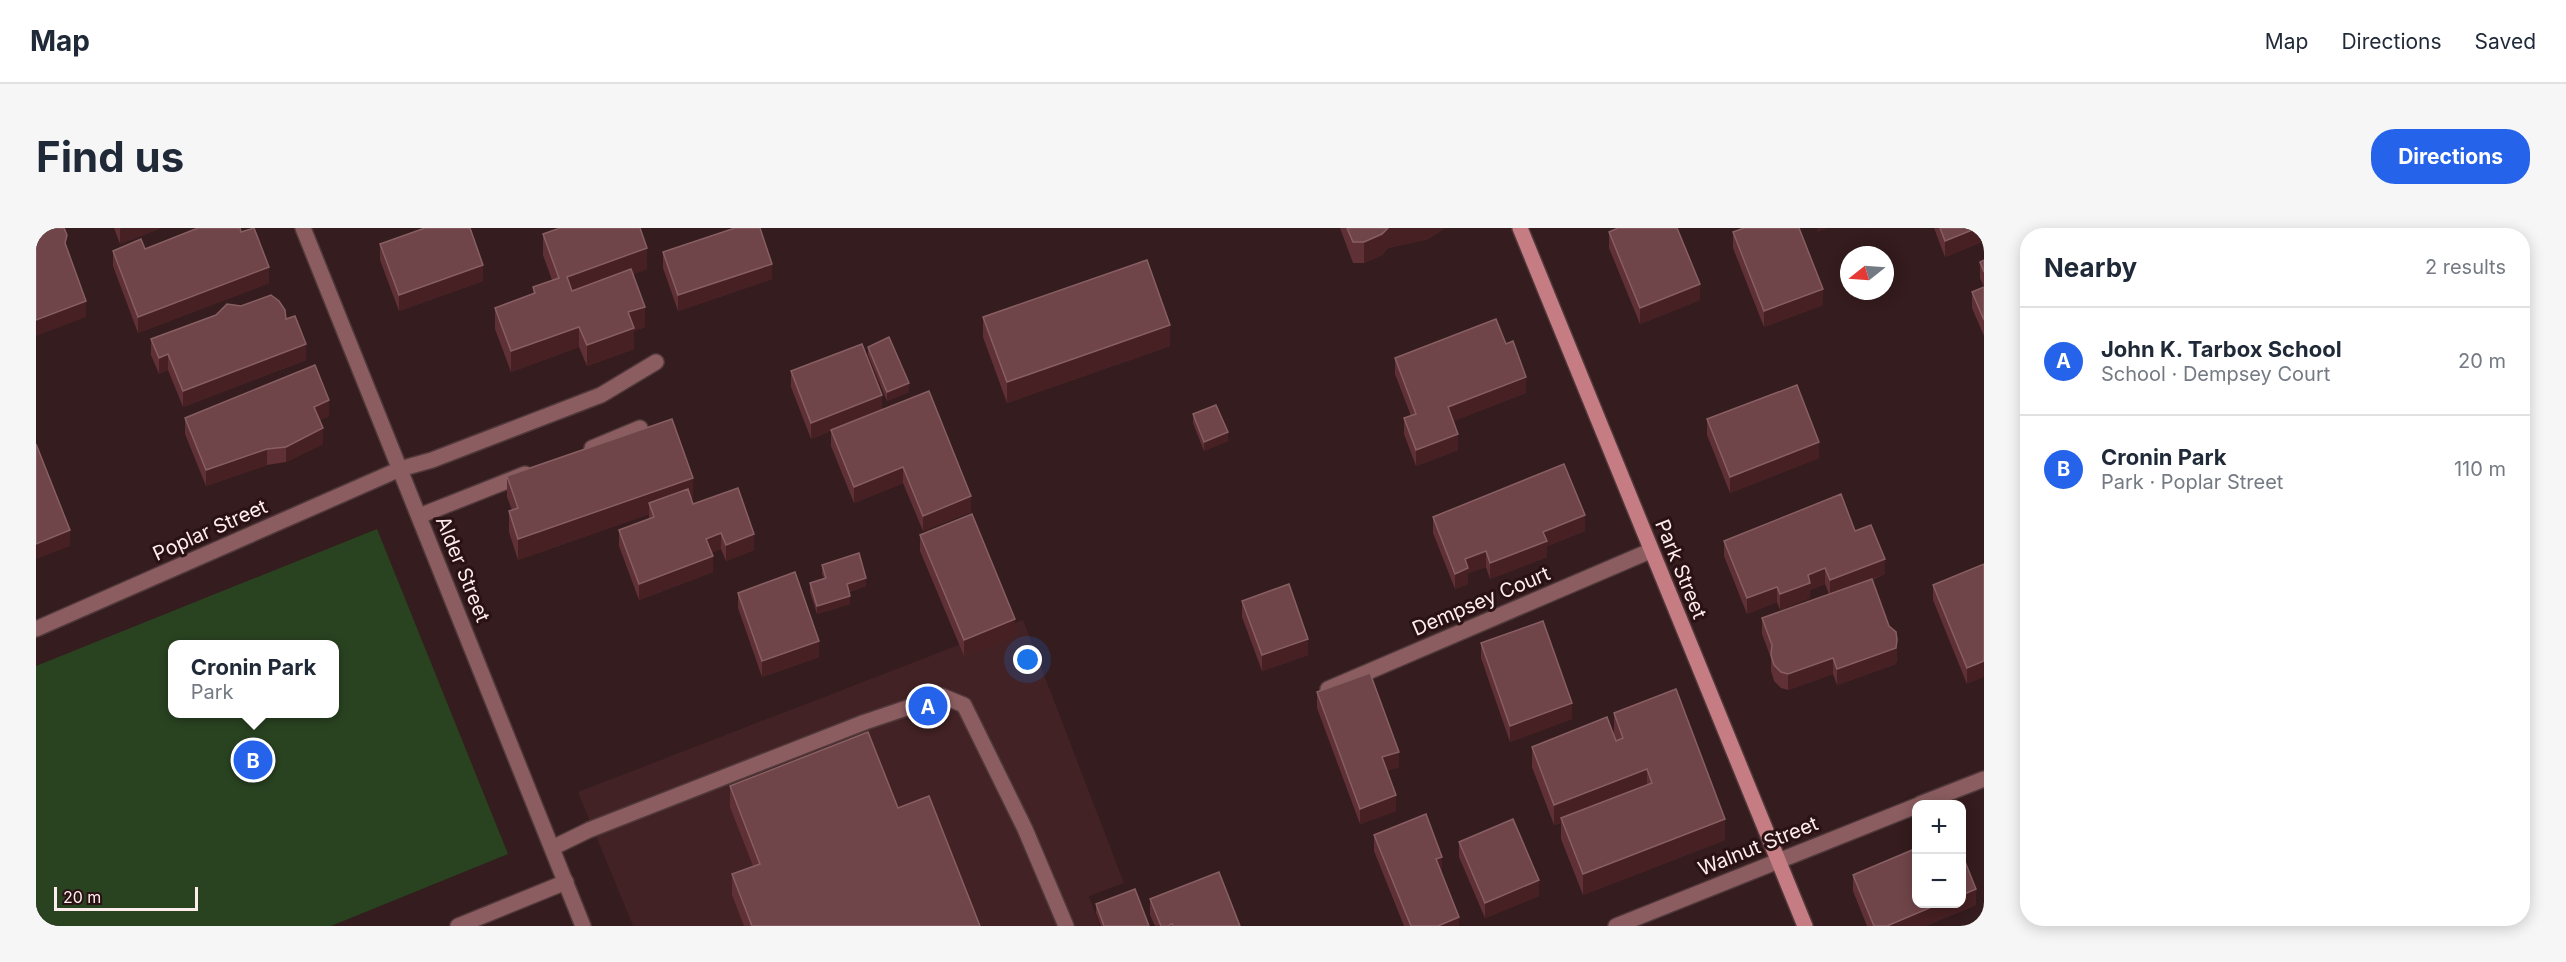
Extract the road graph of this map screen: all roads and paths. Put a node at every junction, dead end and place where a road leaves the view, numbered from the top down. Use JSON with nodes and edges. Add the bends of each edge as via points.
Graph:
{"nodes":[{"id":1,"x":303,"y":228,"type":"edge"},
{"id":2,"x":1520,"y":228,"type":"edge"},
{"id":3,"x":656,"y":362,"type":"dead end"},
{"id":4,"x":640,"y":428,"type":"edge"},
{"id":5,"x":574,"y":455,"type":"edge"},
{"id":6,"x":541,"y":468,"type":"edge"},
{"id":7,"x":400,"y":469,"type":"junction"},
{"id":8,"x":419,"y":516,"type":"junction"},
{"id":9,"x":1650,"y":551,"type":"junction"},
{"id":10,"x":36,"y":630,"type":"edge"},
{"id":11,"x":1328,"y":689,"type":"edge"},
{"id":12,"x":1984,"y":779,"type":"edge"},
{"id":13,"x":1931,"y":800,"type":"edge"},
{"id":14,"x":1912,"y":807,"type":"edge"},
{"id":15,"x":552,"y":848,"type":"junction"},
{"id":16,"x":1778,"y":861,"type":"junction"},
{"id":17,"x":566,"y":882,"type":"junction"},
{"id":18,"x":458,"y":926,"type":"edge"},
{"id":19,"x":583,"y":926,"type":"edge"},
{"id":20,"x":1066,"y":926,"type":"edge"},
{"id":21,"x":1616,"y":926,"type":"edge"},
{"id":22,"x":1804,"y":926,"type":"edge"}],
"edges":[{"from":1,"to":7,"type":"street","name":"Alder Street"},
{"from":2,"to":9,"type":"main road","name":"Park Street"},
{"from":3,"to":7,"type":"street","name":"Poplar Street","via":[[601,395]]},
{"from":4,"to":5,"type":"street"},
{"from":6,"to":8,"type":"street"},
{"from":7,"to":8,"type":"street","name":"Alder Street"},
{"from":7,"to":10,"type":"street","name":"Poplar Street"},
{"from":8,"to":15,"type":"street","name":"Alder Street"},
{"from":9,"to":11,"type":"street","name":"Dempsey Court"},
{"from":9,"to":16,"type":"main road","name":"Park Street"},
{"from":12,"to":13,"type":"street","name":"Walnut Street"},
{"from":14,"to":16,"type":"street","name":"Walnut Street"},
{"from":15,"to":17,"type":"street","name":"Alder Street"},
{"from":15,"to":20,"type":"street","via":[[589,830],[942,696],[964,705],[1025,829]]},
{"from":16,"to":21,"type":"street","name":"Walnut Street"},
{"from":16,"to":22,"type":"main road","name":"Park Street"},
{"from":17,"to":18,"type":"street"},
{"from":17,"to":19,"type":"street","name":"Alder Street"}]}
